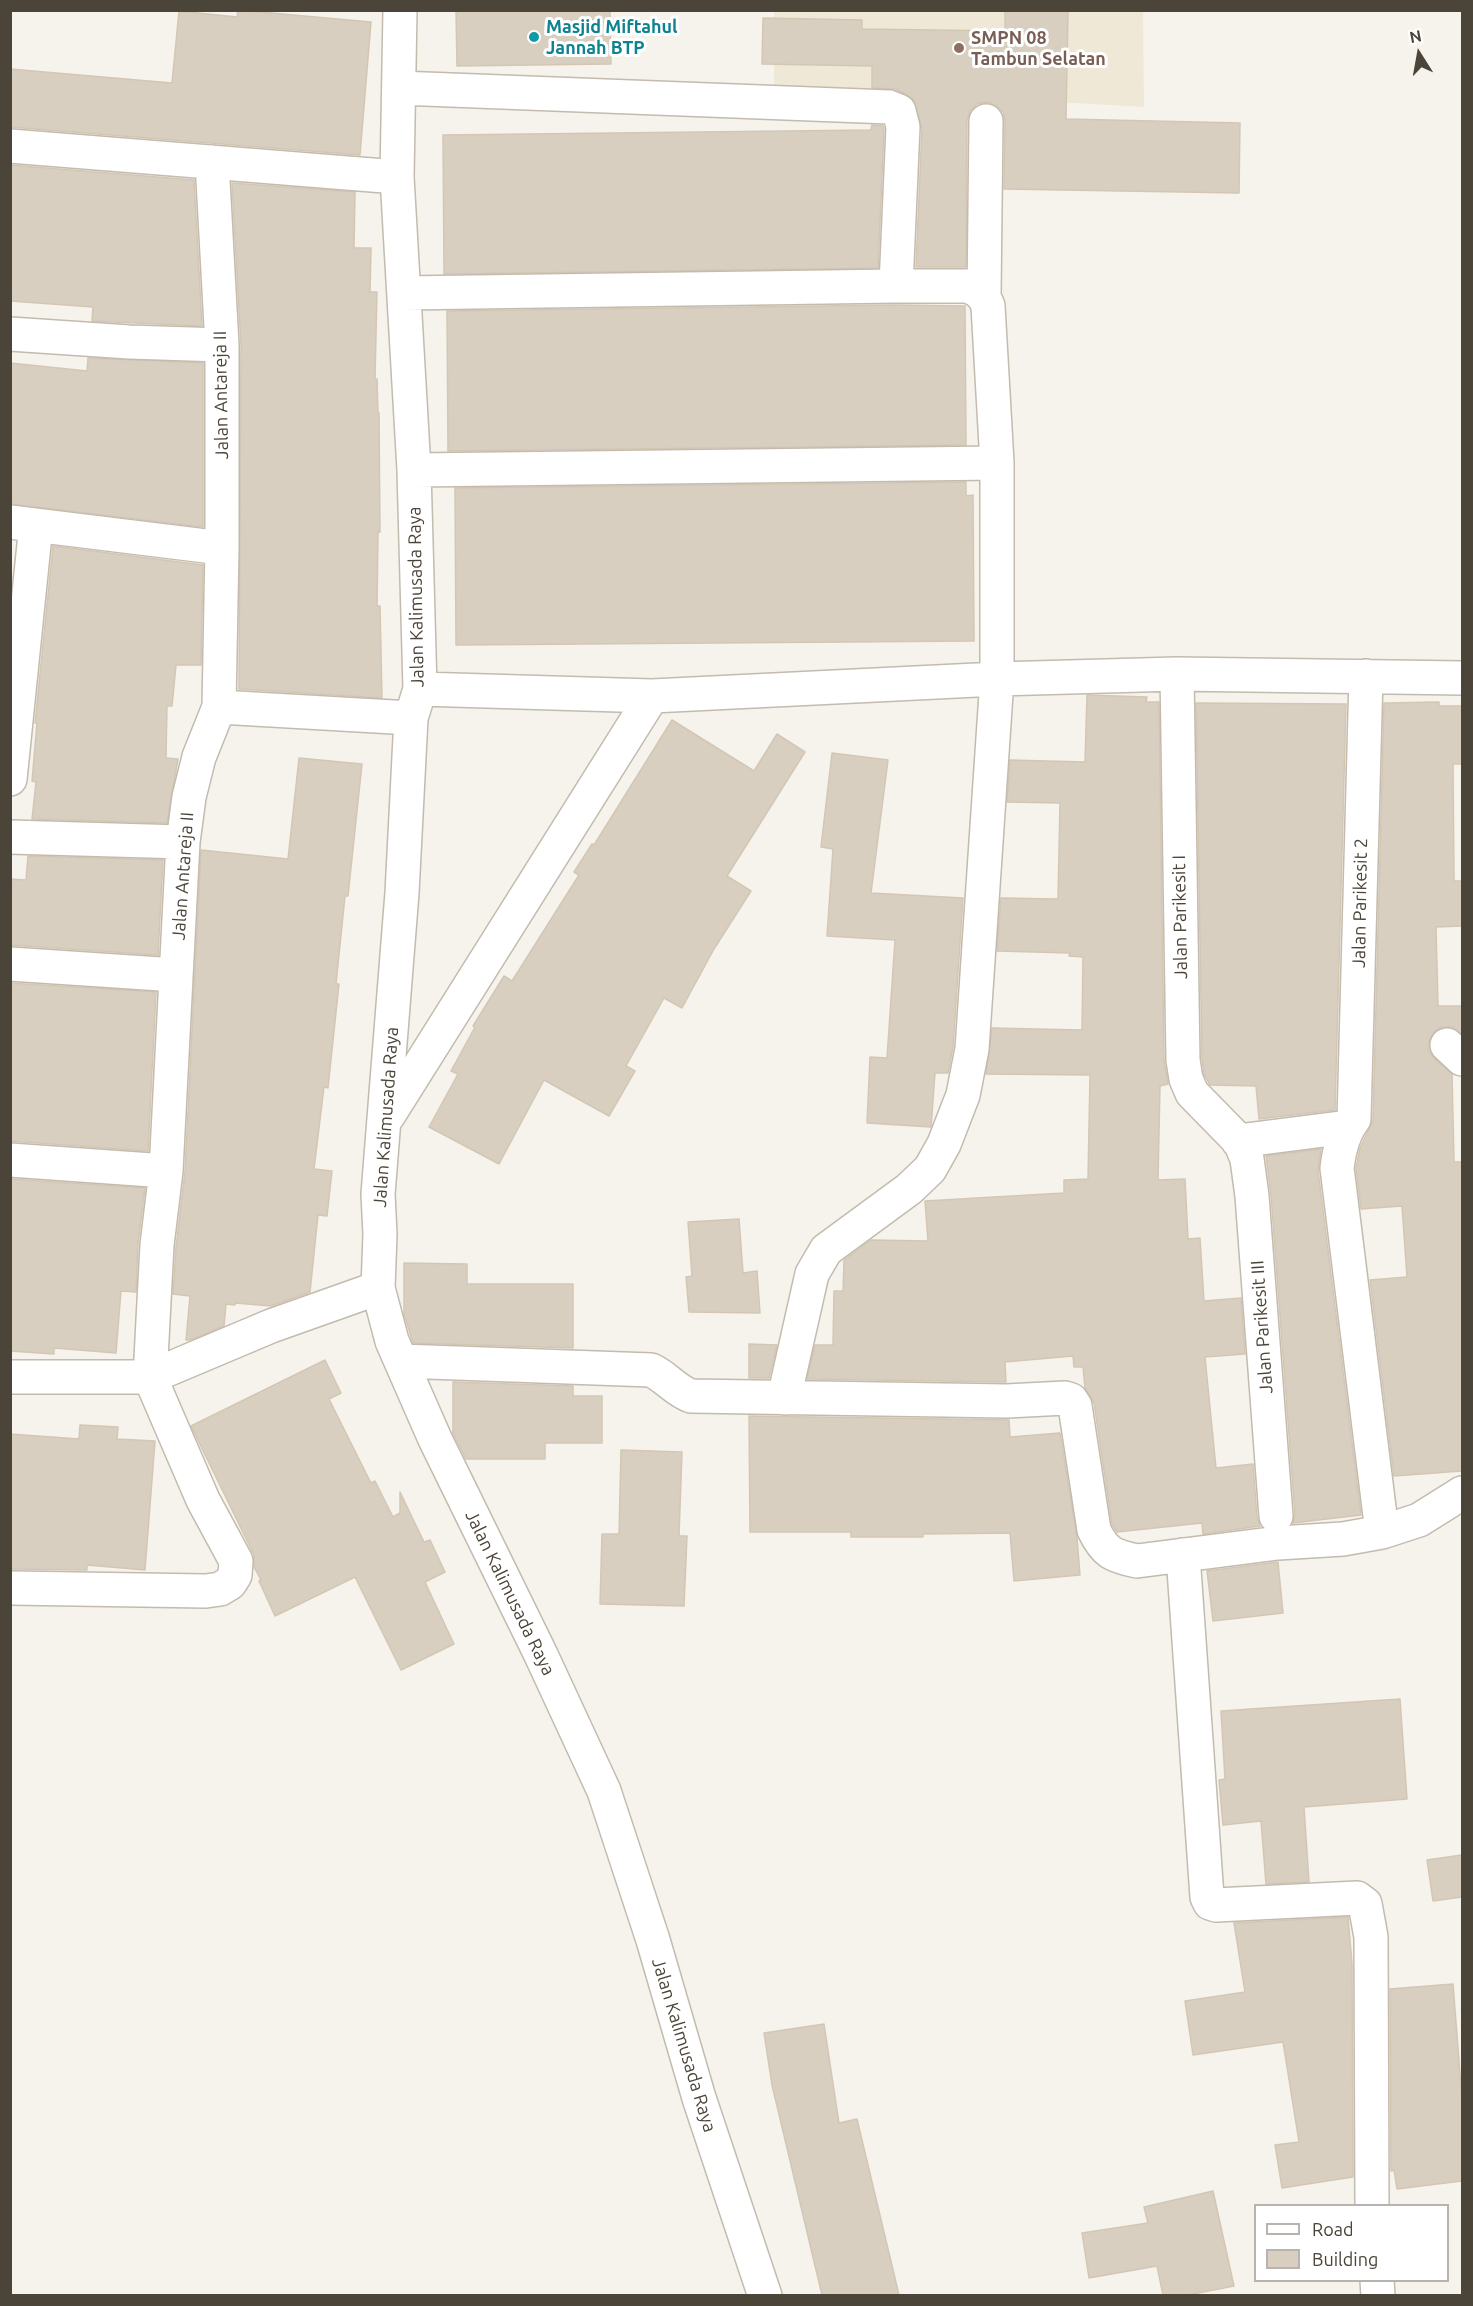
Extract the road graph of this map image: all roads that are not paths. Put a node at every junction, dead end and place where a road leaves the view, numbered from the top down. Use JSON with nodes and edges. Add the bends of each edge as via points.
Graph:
{"nodes":[{"id":1,"x":400,"y":10,"type":"edge"},
{"id":2,"x":399,"y":88,"type":"junction"},
{"id":3,"x":986,"y":121,"type":"dead end"},
{"id":4,"x":10,"y":147,"type":"edge"},
{"id":5,"x":212,"y":162,"type":"junction"},
{"id":6,"x":397,"y":177,"type":"junction"},
{"id":7,"x":896,"y":286,"type":"junction"},
{"id":8,"x":404,"y":293,"type":"junction"},
{"id":9,"x":984,"y":296,"type":"junction"},
{"id":10,"x":10,"y":334,"type":"edge"},
{"id":11,"x":222,"y":345,"type":"junction"},
{"id":12,"x":997,"y":463,"type":"junction"},
{"id":13,"x":414,"y":470,"type":"junction"},
{"id":14,"x":23,"y":524,"type":"edge"},
{"id":15,"x":222,"y":548,"type":"junction"},
{"id":16,"x":1177,"y":674,"type":"junction"},
{"id":17,"x":1366,"y":676,"type":"junction"},
{"id":18,"x":1462,"y":678,"type":"edge"},
{"id":19,"x":997,"y":679,"type":"junction"},
{"id":20,"x":652,"y":696,"type":"junction"},
{"id":21,"x":416,"y":703,"type":"junction"},
{"id":22,"x":219,"y":707,"type":"junction"},
{"id":23,"x":10,"y":779,"type":"edge"},
{"id":24,"x":10,"y":837,"type":"edge"},
{"id":25,"x":183,"y":842,"type":"junction"},
{"id":26,"x":10,"y":964,"type":"edge"},
{"id":27,"x":176,"y":975,"type":"junction"},
{"id":28,"x":385,"y":1122,"type":"junction"},
{"id":29,"x":1348,"y":1127,"type":"junction"},
{"id":30,"x":1238,"y":1141,"type":"junction"},
{"id":31,"x":10,"y":1160,"type":"edge"},
{"id":32,"x":166,"y":1171,"type":"junction"},
{"id":33,"x":378,"y":1288,"type":"junction"},
{"id":34,"x":401,"y":1361,"type":"junction"},
{"id":35,"x":10,"y":1377,"type":"edge"},
{"id":36,"x":150,"y":1377,"type":"junction"},
{"id":37,"x":784,"y":1398,"type":"junction"},
{"id":38,"x":1462,"y":1492,"type":"edge"},
{"id":39,"x":1276,"y":1516,"type":"dead end"},
{"id":40,"x":1382,"y":1532,"type":"junction"},
{"id":41,"x":1183,"y":1555,"type":"junction"},
{"id":42,"x":10,"y":1588,"type":"edge"},
{"id":43,"x":1372,"y":2204,"type":"edge"},
{"id":44,"x":765,"y":2295,"type":"edge"}],
"edges":[{"from":1,"to":2,"type":"street","name":"Jalan Kalimusada Raya"},
{"from":2,"to":6,"type":"street","name":"Jalan Kalimusada Raya"},
{"from":2,"to":7,"type":"street","via":[[889,107],[900,111],[903,127]]},
{"from":3,"to":9,"type":"street"},
{"from":4,"to":5,"type":"street"},
{"from":5,"to":6,"type":"street"},
{"from":5,"to":11,"type":"street","name":"Jalan Antareja II"},
{"from":6,"to":8,"type":"street","name":"Jalan Kalimusada Raya"},
{"from":7,"to":8,"type":"street"},
{"from":7,"to":9,"type":"street","via":[[967,286]]},
{"from":8,"to":13,"type":"street","name":"Jalan Kalimusada Raya"},
{"from":9,"to":12,"type":"street","via":[[988,306]]},
{"from":10,"to":11,"type":"street"},
{"from":11,"to":15,"type":"street","name":"Jalan Antareja II"},
{"from":12,"to":13,"type":"street"},
{"from":12,"to":19,"type":"street"},
{"from":13,"to":21,"type":"street","name":"Jalan Kalimusada Raya"},
{"from":14,"to":15,"type":"street"},
{"from":14,"to":23,"type":"street"},
{"from":15,"to":22,"type":"street","name":"Jalan Antareja II"},
{"from":16,"to":17,"type":"street"},
{"from":16,"to":19,"type":"street"},
{"from":16,"to":30,"type":"street","name":"Jalan Parikesit I","via":[[1183,1060],[1192,1092]]},
{"from":17,"to":18,"type":"street"},
{"from":17,"to":29,"type":"street","name":"Jalan Parikesit 2","via":[[1354,1119]]},
{"from":19,"to":20,"type":"street"},
{"from":19,"to":37,"type":"street","via":[[977,998],[963,1095],[930,1169],[826,1250],[812,1274]]},
{"from":20,"to":21,"type":"street"},
{"from":20,"to":28,"type":"street"},
{"from":21,"to":22,"type":"street"},
{"from":21,"to":28,"type":"street","name":"Jalan Kalimusada Raya"},
{"from":22,"to":25,"type":"street","name":"Jalan Antareja II","via":[[199,757]]},
{"from":24,"to":25,"type":"street"},
{"from":25,"to":27,"type":"street","name":"Jalan Antareja II"},
{"from":26,"to":27,"type":"street"},
{"from":27,"to":32,"type":"street","name":"Jalan Antareja II"},
{"from":28,"to":33,"type":"street","name":"Jalan Kalimusada Raya","via":[[378,1194]]},
{"from":29,"to":30,"type":"street"},
{"from":29,"to":40,"type":"street","name":"Jalan Parikesit 2","via":[[1337,1168]]},
{"from":30,"to":39,"type":"street","name":"Jalan Parikesit III","via":[[1247,1159],[1252,1196]]},
{"from":31,"to":32,"type":"street"},
{"from":32,"to":36,"type":"street","name":"Jalan Antareja II","via":[[157,1245]]},
{"from":33,"to":34,"type":"street","name":"Jalan Kalimusada Raya"},
{"from":33,"to":36,"type":"street","via":[[270,1326]]},
{"from":34,"to":37,"type":"street","via":[[635,1368],[651,1370],[691,1396]]},
{"from":34,"to":44,"type":"street","name":"Jalan Kalimusada Raya","via":[[604,1791]]},
{"from":35,"to":36,"type":"street"},
{"from":36,"to":42,"type":"street","via":[[203,1500],[236,1561],[230,1583],[206,1591]]},
{"from":37,"to":41,"type":"street","via":[[1071,1400],[1094,1530],[1102,1546],[1118,1557],[1137,1561]]},
{"from":38,"to":40,"type":"street","via":[[1419,1520]]},
{"from":40,"to":41,"type":"street"},
{"from":41,"to":43,"type":"street","via":[[1210,1903],[1357,1898],[1365,1904],[1369,1915]]}]}
